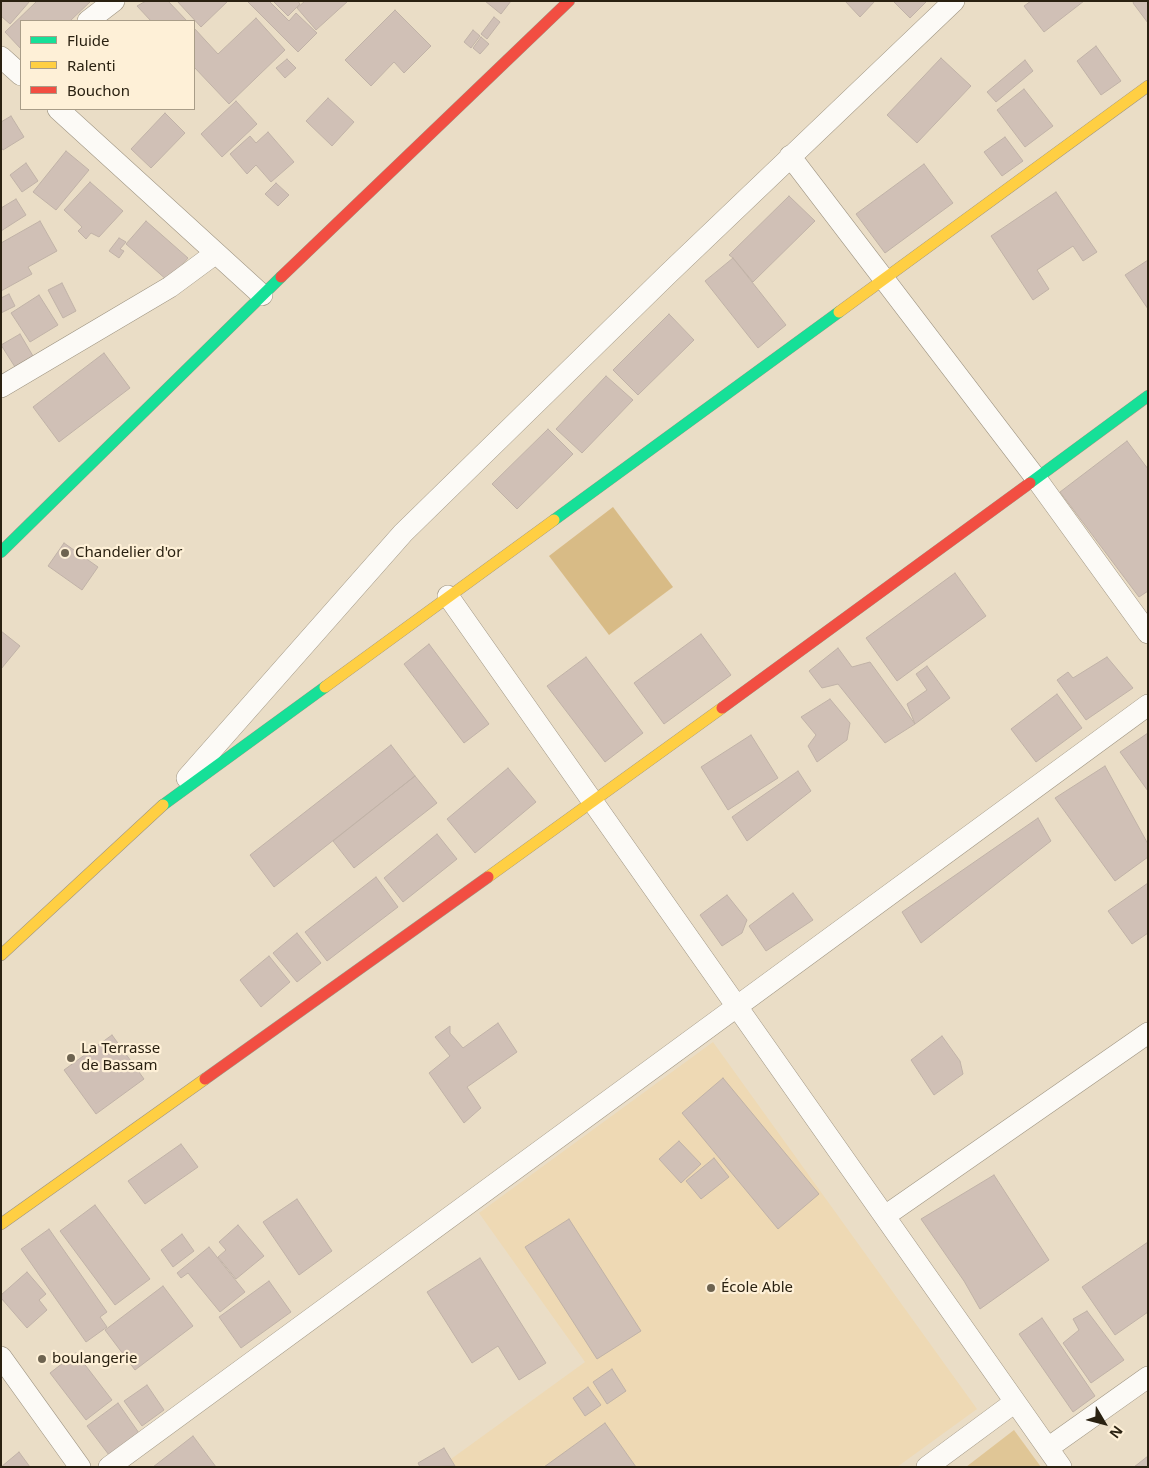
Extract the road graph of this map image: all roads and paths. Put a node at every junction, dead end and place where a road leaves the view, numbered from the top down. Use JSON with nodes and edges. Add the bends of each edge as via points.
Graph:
{"nodes":[{"id":1,"x":114,"y":1,"type":"edge"},
{"id":2,"x":569,"y":1,"type":"edge"},
{"id":3,"x":954,"y":1,"type":"edge"},
{"id":4,"x":89,"y":20,"type":"edge"},
{"id":5,"x":1,"y":57,"type":"edge"},
{"id":6,"x":16,"y":76,"type":"edge"},
{"id":7,"x":1148,"y":86,"type":"edge"},
{"id":8,"x":59,"y":110,"type":"edge"},
{"id":9,"x":790,"y":156,"type":"junction"},
{"id":10,"x":216,"y":253,"type":"junction"},
{"id":11,"x":884,"y":278,"type":"junction"},
{"id":12,"x":262,"y":295,"type":"junction"},
{"id":13,"x":1,"y":387,"type":"edge"},
{"id":14,"x":1148,"y":396,"type":"edge"},
{"id":15,"x":1035,"y":477,"type":"junction"},
{"id":16,"x":1,"y":552,"type":"edge"},
{"id":17,"x":448,"y":596,"type":"junction"},
{"id":18,"x":1148,"y":633,"type":"edge"},
{"id":19,"x":1148,"y":705,"type":"edge"},
{"id":20,"x":593,"y":802,"type":"junction"},
{"id":21,"x":164,"y":805,"type":"junction"},
{"id":22,"x":1,"y":955,"type":"edge"},
{"id":23,"x":736,"y":1006,"type":"junction"},
{"id":24,"x":1148,"y":1033,"type":"edge"},
{"id":25,"x":885,"y":1216,"type":"junction"},
{"id":26,"x":1,"y":1224,"type":"edge"},
{"id":27,"x":1,"y":1357,"type":"edge"},
{"id":28,"x":1148,"y":1377,"type":"edge"},
{"id":29,"x":1015,"y":1402,"type":"junction"},
{"id":30,"x":1048,"y":1448,"type":"junction"},
{"id":31,"x":80,"y":1467,"type":"edge"},
{"id":32,"x":109,"y":1467,"type":"edge"},
{"id":33,"x":928,"y":1467,"type":"edge"},
{"id":34,"x":1061,"y":1467,"type":"edge"}],
"edges":[{"from":1,"to":4,"type":"street"},
{"from":2,"to":12,"type":"street"},
{"from":3,"to":9,"type":"street"},
{"from":5,"to":6,"type":"street"},
{"from":7,"to":11,"type":"street"},
{"from":8,"to":10,"type":"street"},
{"from":9,"to":11,"type":"street"},
{"from":9,"to":21,"type":"street","via":[[403,533]]},
{"from":10,"to":12,"type":"street"},
{"from":10,"to":13,"type":"street","via":[[170,287]]},
{"from":11,"to":15,"type":"street"},
{"from":11,"to":17,"type":"street"},
{"from":12,"to":16,"type":"street"},
{"from":14,"to":15,"type":"street"},
{"from":15,"to":18,"type":"street"},
{"from":15,"to":20,"type":"street"},
{"from":17,"to":20,"type":"street"},
{"from":17,"to":21,"type":"street"},
{"from":19,"to":23,"type":"street"},
{"from":20,"to":23,"type":"street"},
{"from":20,"to":26,"type":"street"},
{"from":21,"to":22,"type":"street"},
{"from":23,"to":25,"type":"street"},
{"from":23,"to":32,"type":"street"},
{"from":24,"to":25,"type":"street"},
{"from":25,"to":29,"type":"street"},
{"from":27,"to":31,"type":"street"},
{"from":28,"to":30,"type":"street"},
{"from":29,"to":30,"type":"street"},
{"from":29,"to":33,"type":"street"},
{"from":30,"to":34,"type":"street"}]}
